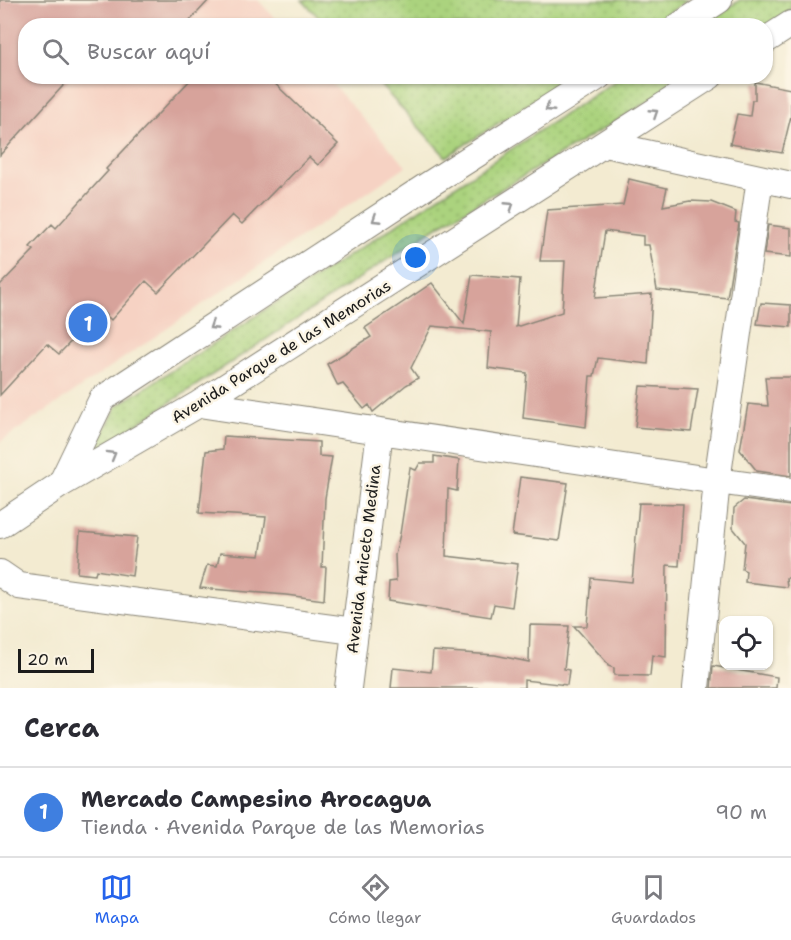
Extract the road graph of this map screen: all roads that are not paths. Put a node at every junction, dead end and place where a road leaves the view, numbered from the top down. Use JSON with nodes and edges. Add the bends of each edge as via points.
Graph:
{"nodes":[{"id":1,"x":719,"y":0,"type":"edge"},
{"id":2,"x":691,"y":18,"type":"edge"},
{"id":3,"x":791,"y":24,"type":"edge"},
{"id":4,"x":773,"y":35,"type":"edge"},
{"id":5,"x":586,"y":84,"type":"edge"},
{"id":6,"x":698,"y":84,"type":"edge"},
{"id":7,"x":605,"y":144,"type":"junction"},
{"id":8,"x":760,"y":178,"type":"junction"},
{"id":9,"x":791,"y":185,"type":"edge"},
{"id":10,"x":199,"y":404,"type":"junction"},
{"id":11,"x":380,"y":431,"type":"junction"},
{"id":12,"x":717,"y":481,"type":"junction"},
{"id":13,"x":61,"y":484,"type":"junction"},
{"id":14,"x":791,"y":491,"type":"edge"},
{"id":15,"x":0,"y":525,"type":"edge"},
{"id":16,"x":0,"y":573,"type":"edge"},
{"id":17,"x":354,"y":631,"type":"junction"},
{"id":18,"x":348,"y":688,"type":"edge"},
{"id":19,"x":696,"y":688,"type":"edge"}],
"edges":[{"from":1,"to":2,"type":"street"},
{"from":3,"to":4,"type":"street"},
{"from":5,"to":13,"type":"street","one_way":true,"via":[[102,399]]},
{"from":7,"to":6,"type":"street","name":"Avenida Parque de las Memorias","one_way":true},
{"from":7,"to":8,"type":"street"},
{"from":10,"to":7,"type":"street","name":"Avenida Parque de las Memorias","one_way":true},
{"from":8,"to":9,"type":"street"},
{"from":8,"to":12,"type":"street"},
{"from":10,"to":11,"type":"street"},
{"from":13,"to":10,"type":"street","name":"Avenida Parque de las Memorias","one_way":true},
{"from":11,"to":12,"type":"street"},
{"from":11,"to":17,"type":"street","name":"Avenida Aniceto Medina"},
{"from":12,"to":14,"type":"street"},
{"from":12,"to":19,"type":"street"},
{"from":13,"to":15,"type":"street","name":"Avenida Parque de las Memorias"},
{"from":16,"to":17,"type":"street","via":[[18,586]]},
{"from":17,"to":18,"type":"street","name":"Avenida Aniceto Medina"}]}
